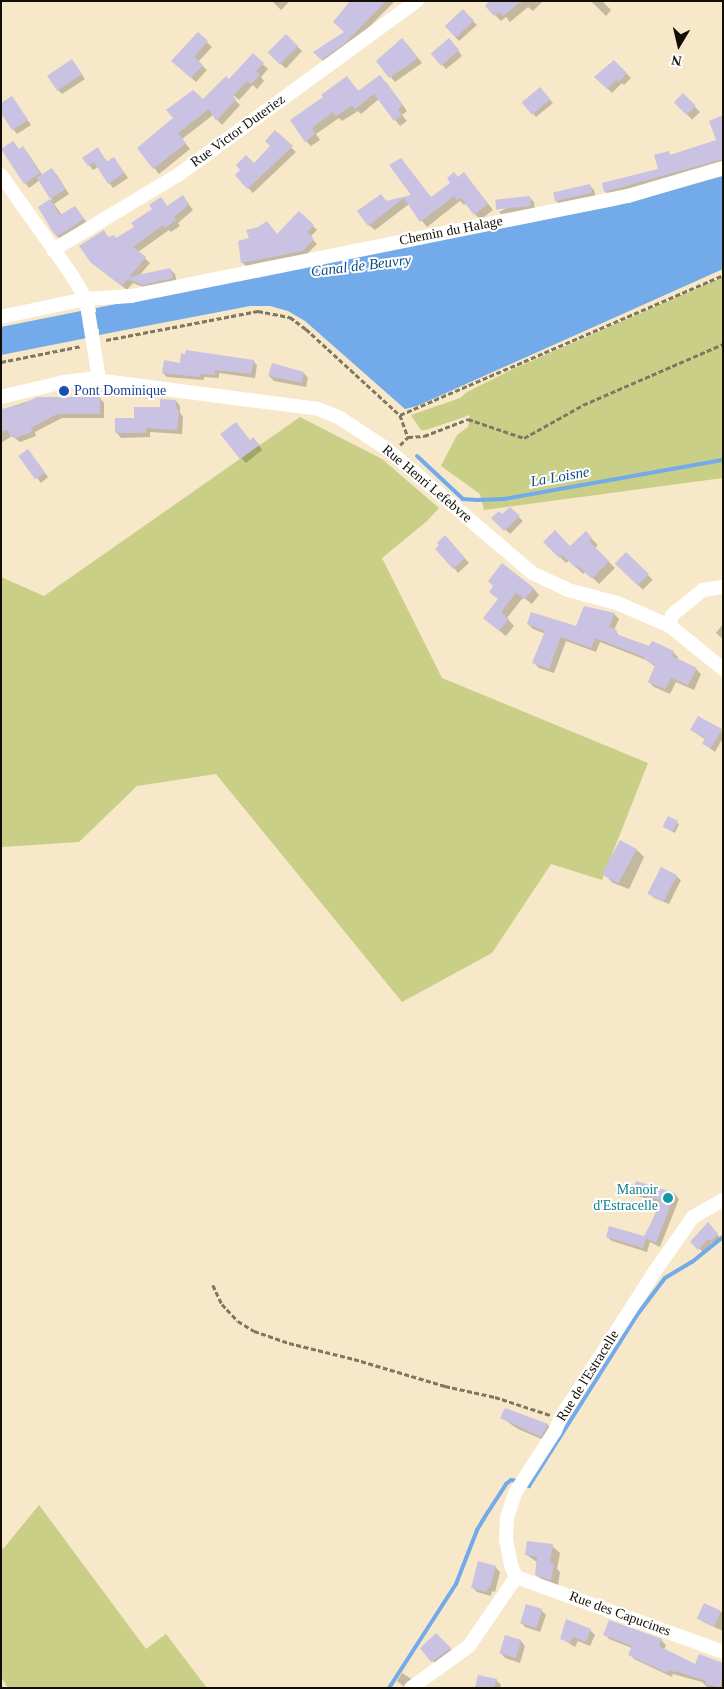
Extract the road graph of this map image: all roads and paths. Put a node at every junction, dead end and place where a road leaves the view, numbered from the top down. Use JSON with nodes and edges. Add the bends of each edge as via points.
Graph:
{"nodes":[{"id":1,"x":417,"y":1,"type":"edge"},
{"id":2,"x":723,"y":168,"type":"edge"},
{"id":3,"x":1,"y":174,"type":"edge"},
{"id":4,"x":53,"y":250,"type":"junction"},
{"id":5,"x":723,"y":275,"type":"edge"},
{"id":6,"x":87,"y":304,"type":"junction"},
{"id":7,"x":1,"y":317,"type":"edge"},
{"id":8,"x":93,"y":337,"type":"junction"},
{"id":9,"x":723,"y":344,"type":"edge"},
{"id":10,"x":1,"y":362,"type":"edge"},
{"id":11,"x":99,"y":379,"type":"junction"},
{"id":12,"x":1,"y":397,"type":"edge"},
{"id":13,"x":400,"y":415,"type":"junction"},
{"id":14,"x":408,"y":437,"type":"junction"},
{"id":15,"x":391,"y":452,"type":"junction"},
{"id":16,"x":723,"y":587,"type":"edge"},
{"id":17,"x":670,"y":626,"type":"junction"},
{"id":18,"x":723,"y":669,"type":"edge"},
{"id":19,"x":723,"y":1200,"type":"edge"},
{"id":20,"x":212,"y":1286,"type":"dead end"},
{"id":21,"x":560,"y":1417,"type":"junction"},
{"id":22,"x":516,"y":1577,"type":"junction"},
{"id":23,"x":723,"y":1652,"type":"edge"},
{"id":24,"x":412,"y":1688,"type":"edge"}],
"edges":[{"from":1,"to":4,"type":"street","name":"Rue Victor Duteriez","via":[[178,175]]},
{"from":2,"to":6,"type":"street","name":"Chemin du Halage","via":[[628,196]]},
{"from":3,"to":4,"type":"street"},
{"from":4,"to":6,"type":"street"},
{"from":5,"to":13,"type":"path"},
{"from":6,"to":7,"type":"street","name":"Chemin du Halage"},
{"from":6,"to":8,"type":"street"},
{"from":8,"to":10,"type":"path"},
{"from":8,"to":11,"type":"street"},
{"from":8,"to":13,"type":"path","via":[[258,311],[275,313],[290,317],[306,329]]},
{"from":9,"to":14,"type":"path","via":[[583,405],[524,438],[468,419],[424,436]]},
{"from":11,"to":12,"type":"street","name":"Rue Henri Lefebvre","via":[[64,382]]},
{"from":11,"to":15,"type":"street","name":"Rue Henri Lefebvre","via":[[318,410],[340,418]]},
{"from":13,"to":14,"type":"path"},
{"from":14,"to":15,"type":"path"},
{"from":15,"to":17,"type":"street","name":"Rue Henri Lefebvre","via":[[532,573],[568,590],[617,602]]},
{"from":16,"to":17,"type":"street","via":[[703,590],[672,615]]},
{"from":17,"to":18,"type":"street","name":"Rue Henri Lefebvre"},
{"from":19,"to":21,"type":"street","name":"Rue de l'Estracelle","via":[[693,1217]]},
{"from":20,"to":21,"type":"path","via":[[222,1304],[238,1321],[254,1331]]},
{"from":21,"to":22,"type":"street","name":"Rue de l'Estracelle","via":[[555,1431],[516,1493],[507,1518],[506,1540]]},
{"from":22,"to":23,"type":"street","name":"Rue des Capucines"},
{"from":22,"to":24,"type":"street","via":[[469,1646]]}]}
